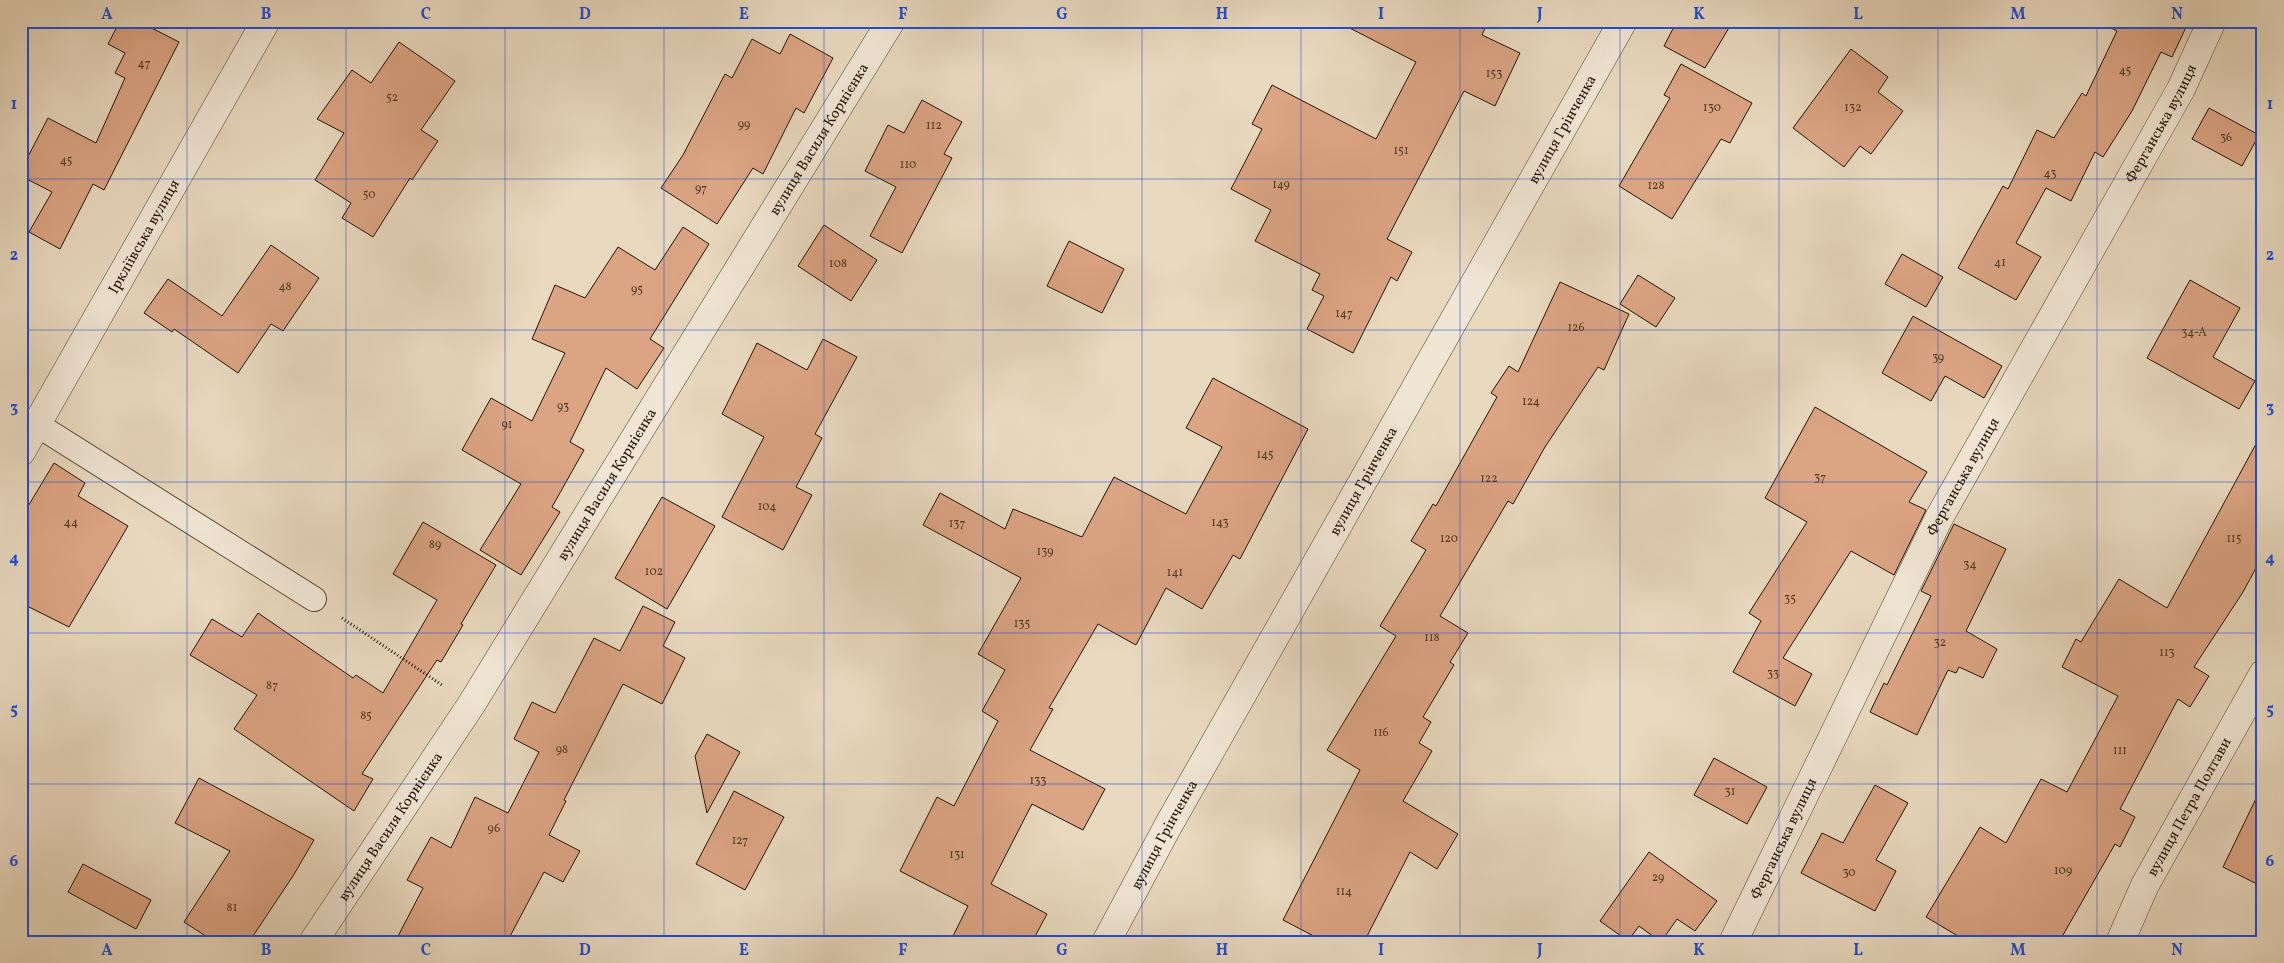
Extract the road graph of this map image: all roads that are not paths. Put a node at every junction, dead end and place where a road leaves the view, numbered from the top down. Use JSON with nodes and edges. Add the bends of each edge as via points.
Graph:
{"nodes":[{"id":1,"x":266,"y":21,"type":"edge"},
{"id":2,"x":891,"y":21,"type":"edge"},
{"id":3,"x":1623,"y":21,"type":"edge"},
{"id":4,"x":2212,"y":21,"type":"edge"},
{"id":5,"x":36,"y":424,"type":"junction"},
{"id":6,"x":21,"y":452,"type":"edge"},
{"id":7,"x":314,"y":599,"type":"road end"},
{"id":8,"x":2263,"y":674,"type":"edge"},
{"id":9,"x":313,"y":942,"type":"edge"},
{"id":10,"x":1106,"y":942,"type":"edge"},
{"id":11,"x":1733,"y":942,"type":"edge"},
{"id":12,"x":2120,"y":942,"type":"edge"}],
"edges":[{"from":1,"to":5,"type":"street","name":"Іркліївська вулиця"},
{"from":2,"to":9,"type":"street","name":"вулиця Василя Корнієнка","via":[[471,704]]},
{"from":3,"to":10,"type":"street","name":"вулиця Грінченка","via":[[1168,826]]},
{"from":4,"to":11,"type":"street","name":"Ферганська вулиця","via":[[2182,89],[1939,518]]},
{"from":5,"to":6,"type":"street","name":"Іркліївська вулиця"},
{"from":5,"to":7,"type":"lane"},
{"from":8,"to":12,"type":"street","name":"вулиця Петра Полтави","via":[[2145,885]]}]}
